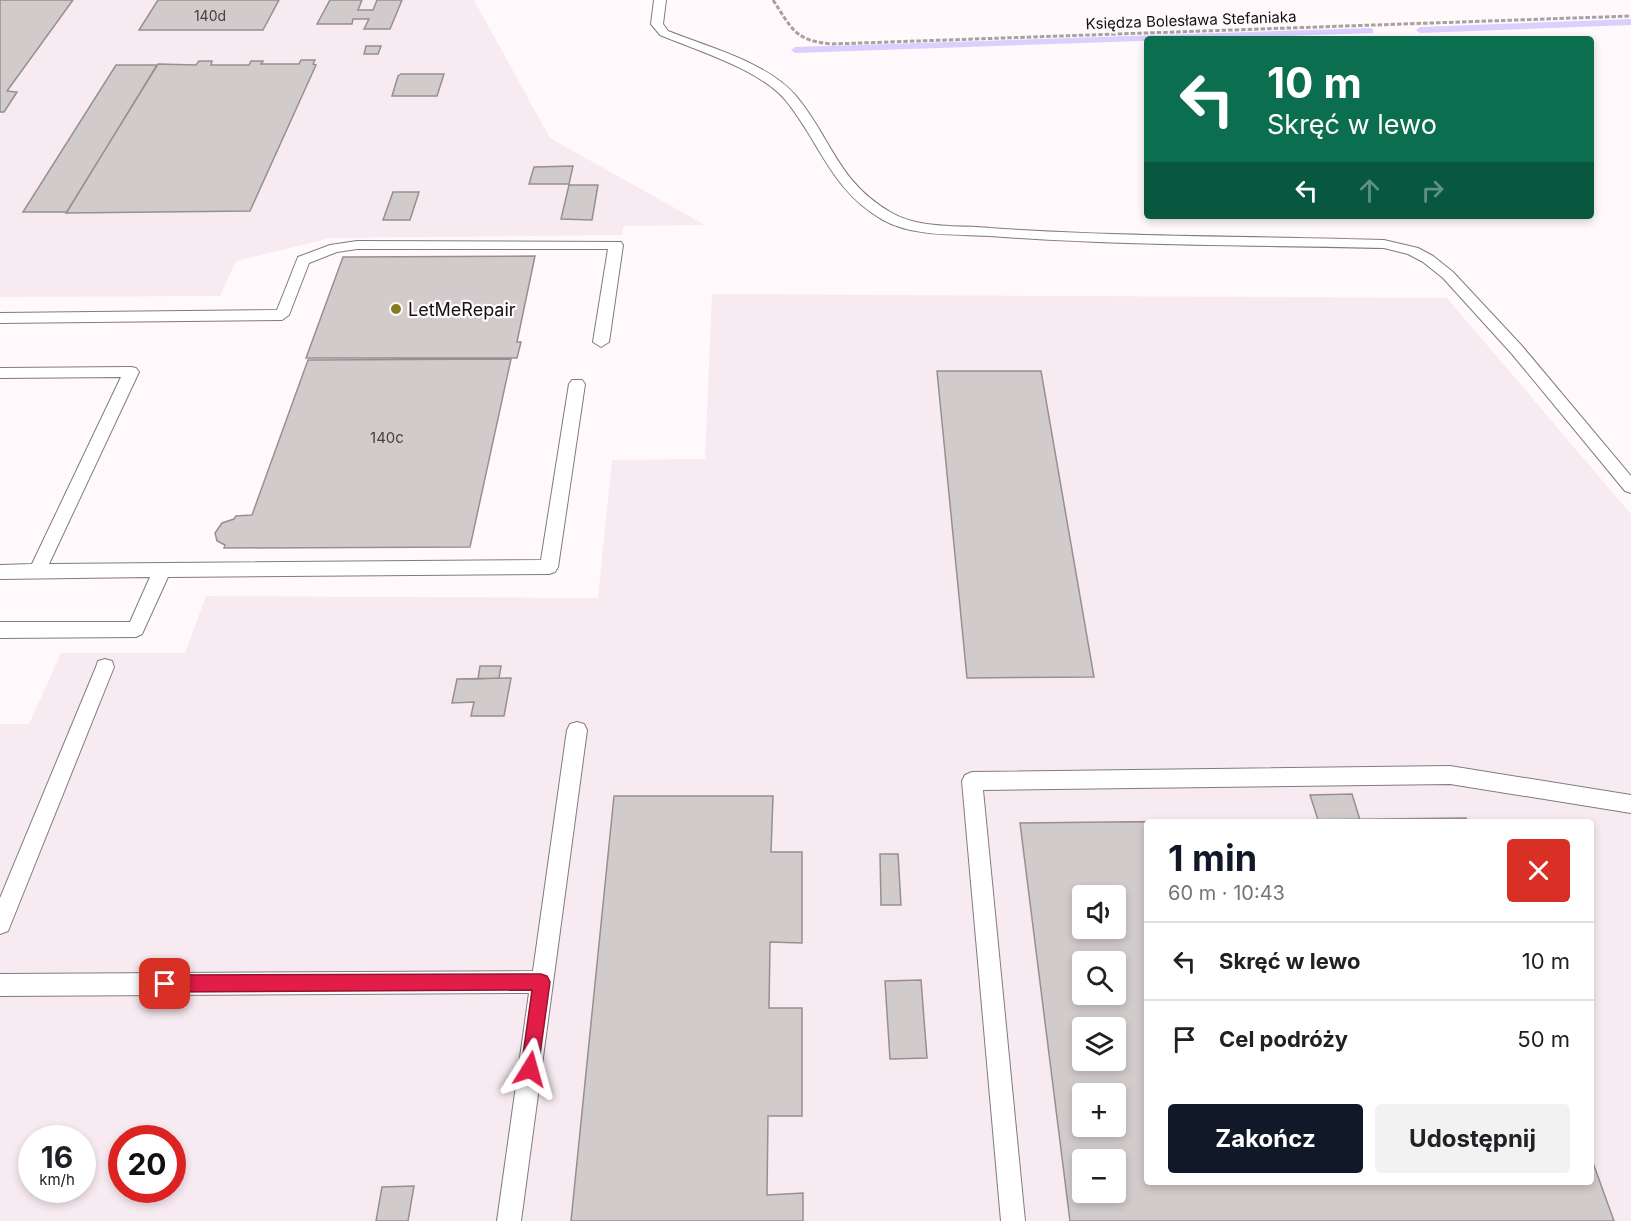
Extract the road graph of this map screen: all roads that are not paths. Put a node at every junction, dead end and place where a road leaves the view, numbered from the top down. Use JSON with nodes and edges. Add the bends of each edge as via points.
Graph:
{"nodes":[{"id":1,"x":660,"y":0,"type":"edge"},
{"id":2,"x":0,"y":318,"type":"edge"},
{"id":3,"x":601,"y":342,"type":"dead end"},
{"id":4,"x":0,"y":373,"type":"edge"},
{"id":5,"x":577,"y":384,"type":"dead end"},
{"id":6,"x":1631,"y":487,"type":"edge"},
{"id":7,"x":162,"y":570,"type":"junction"},
{"id":8,"x":37,"y":571,"type":"junction"},
{"id":9,"x":0,"y":572,"type":"edge"},
{"id":10,"x":0,"y":630,"type":"edge"},
{"id":11,"x":105,"y":668,"type":"dead end"},
{"id":12,"x":577,"y":730,"type":"dead end"},
{"id":13,"x":1631,"y":804,"type":"edge"},
{"id":14,"x":0,"y":924,"type":"edge"},
{"id":15,"x":541,"y":982,"type":"junction"},
{"id":16,"x":0,"y":985,"type":"edge"},
{"id":17,"x":509,"y":1221,"type":"edge"},
{"id":18,"x":1013,"y":1221,"type":"edge"}],
"edges":[{"from":1,"to":6,"type":"lane","via":[[657,24],[664,33],[763,74],[791,98],[848,186],[867,204],[911,226],[1018,234],[1384,244],[1413,251],[1448,275],[1517,350]]},
{"from":2,"to":3,"type":"lane","via":[[282,315],[303,260],[357,245],[616,245]]},
{"from":4,"to":8,"type":"lane","via":[[131,372]]},
{"from":5,"to":7,"type":"lane","via":[[549,567]]},
{"from":7,"to":8,"type":"lane"},
{"from":7,"to":10,"type":"lane","via":[[136,629]]},
{"from":8,"to":9,"type":"lane"},
{"from":11,"to":14,"type":"lane"},
{"from":12,"to":15,"type":"lane"},
{"from":13,"to":18,"type":"lane","via":[[1450,775],[972,781]]},
{"from":15,"to":16,"type":"lane"},
{"from":15,"to":17,"type":"lane"}]}
